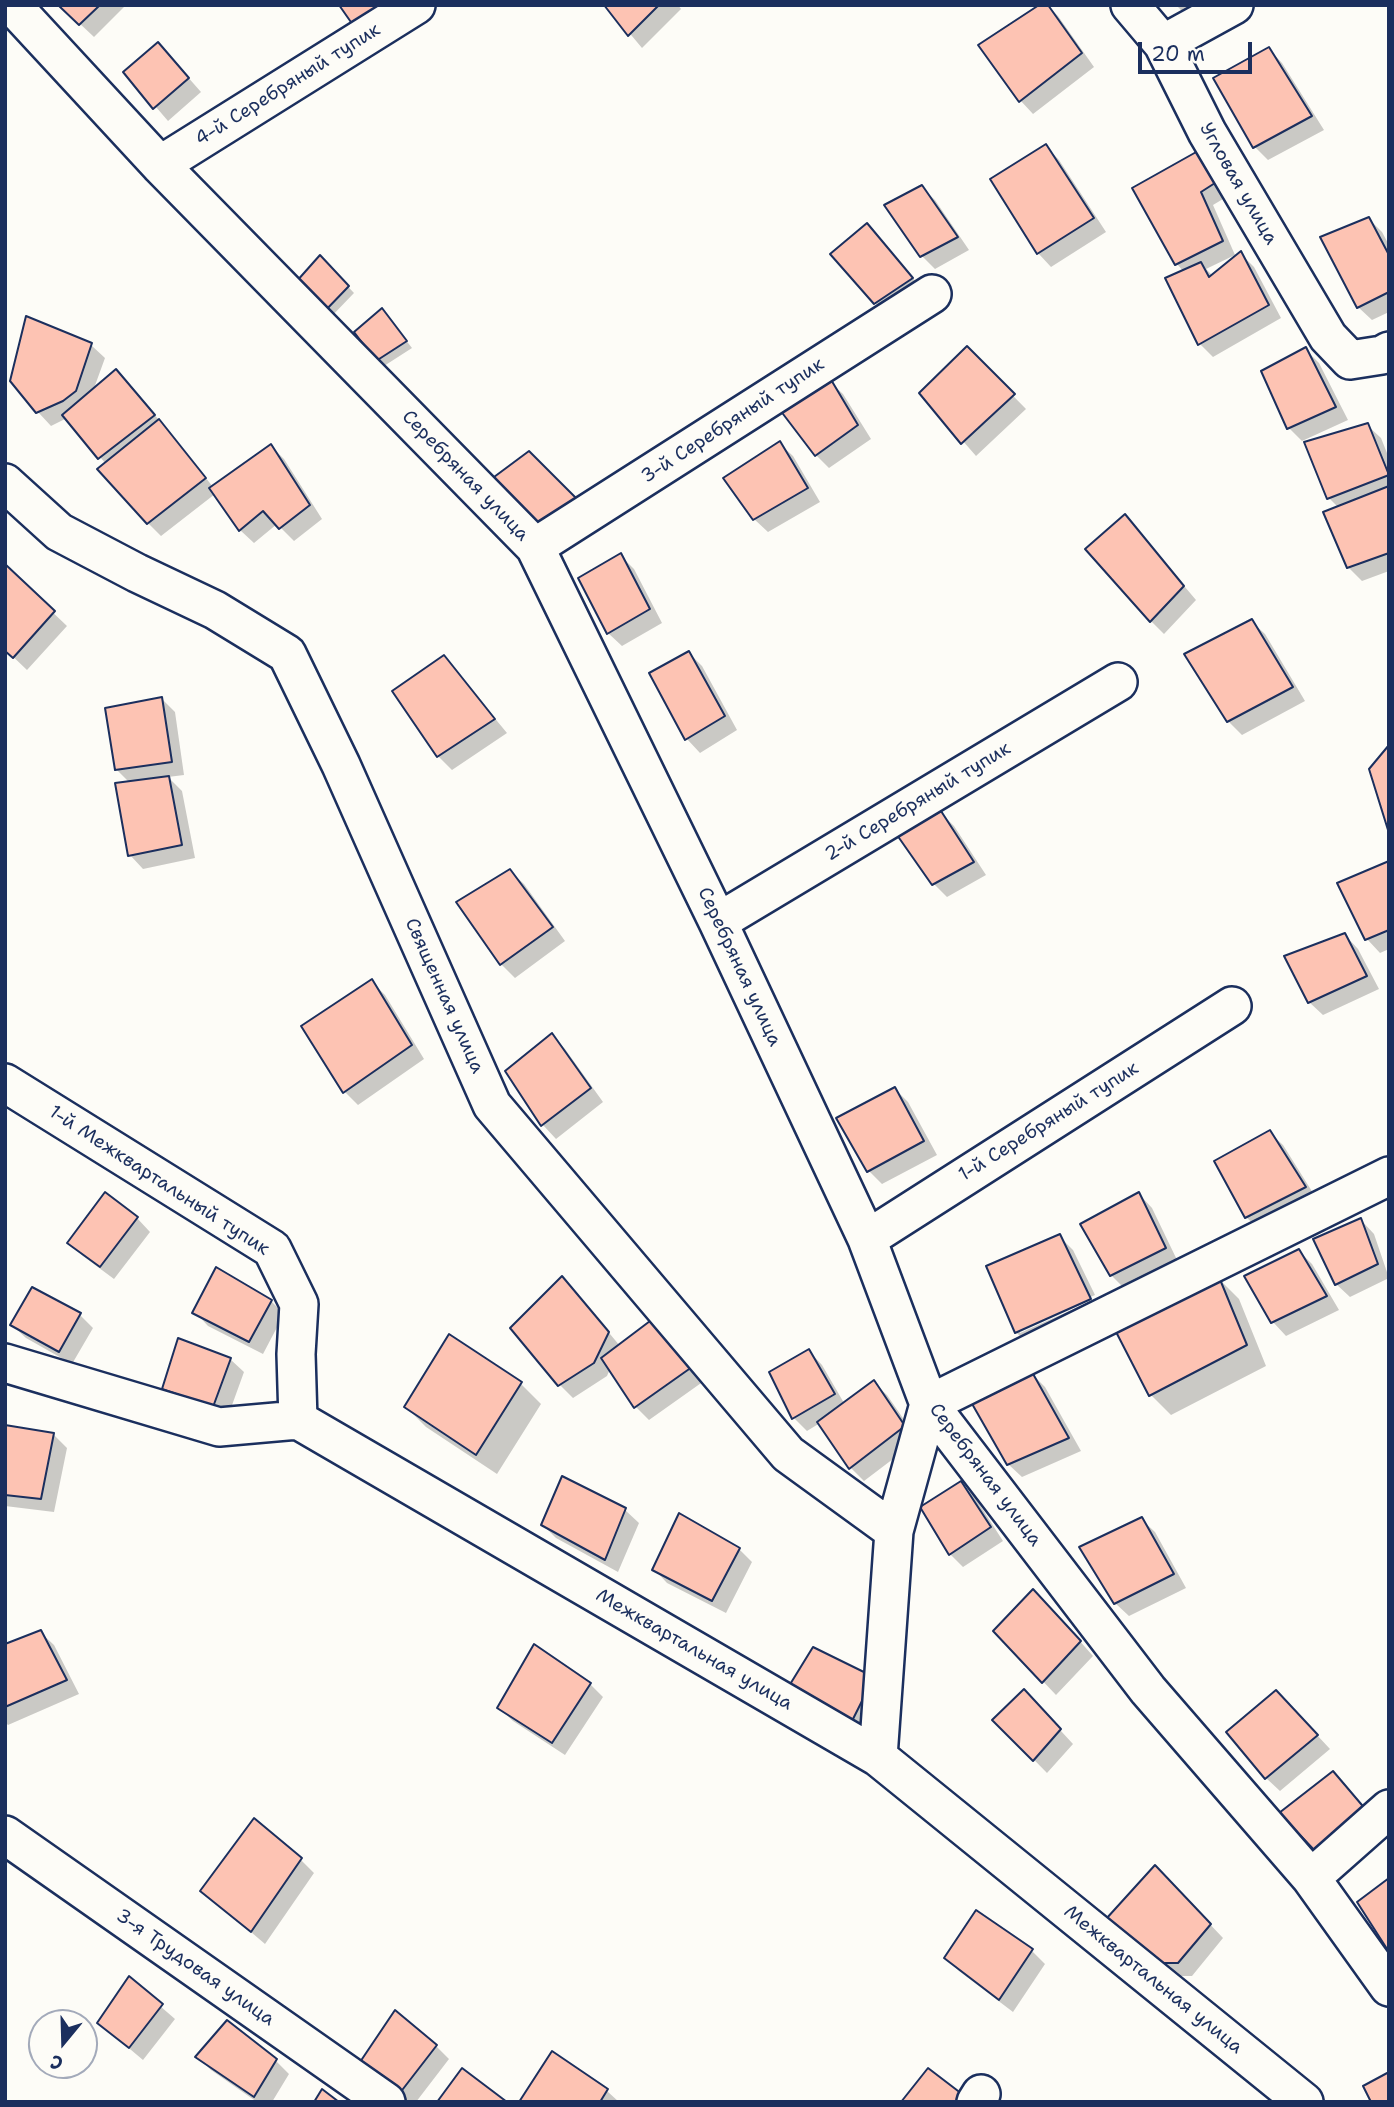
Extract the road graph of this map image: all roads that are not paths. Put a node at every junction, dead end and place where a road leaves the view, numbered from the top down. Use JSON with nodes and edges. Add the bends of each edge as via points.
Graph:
{"nodes":[{"id":1,"x":12,"y":5,"type":"edge"},
{"id":2,"x":416,"y":5,"type":"edge"},
{"id":3,"x":1129,"y":5,"type":"edge"},
{"id":4,"x":1234,"y":5,"type":"edge"},
{"id":5,"x":1163,"y":44,"type":"junction"},
{"id":6,"x":160,"y":164,"type":"junction"},
{"id":7,"x":932,"y":294,"type":"dead end"},
{"id":8,"x":1389,"y":351,"type":"edge"},
{"id":9,"x":5,"y":483,"type":"edge"},
{"id":10,"x":535,"y":547,"type":"junction"},
{"id":11,"x":1118,"y":682,"type":"dead end"},
{"id":12,"x":718,"y":922,"type":"junction"},
{"id":13,"x":1232,"y":1006,"type":"dead end"},
{"id":14,"x":5,"y":1083,"type":"edge"},
{"id":15,"x":1389,"y":1176,"type":"edge"},
{"id":16,"x":867,"y":1238,"type":"junction"},
{"id":17,"x":5,"y":1363,"type":"edge"},
{"id":18,"x":929,"y":1404,"type":"junction"},
{"id":19,"x":298,"y":1420,"type":"junction"},
{"id":20,"x":894,"y":1531,"type":"junction"},
{"id":21,"x":878,"y":1757,"type":"junction"},
{"id":22,"x":1389,"y":1809,"type":"edge"},
{"id":23,"x":5,"y":1835,"type":"edge"},
{"id":24,"x":1311,"y":1878,"type":"junction"},
{"id":25,"x":1389,"y":1987,"type":"edge"},
{"id":26,"x":386,"y":2102,"type":"edge"},
{"id":27,"x":1304,"y":2102,"type":"edge"}],
"edges":[{"from":1,"to":6,"type":"street","name":"Серебряная улица"},
{"from":2,"to":6,"type":"street","name":"4-й Серебряный тупик"},
{"from":3,"to":5,"type":"street","name":"Угловая улица"},
{"from":4,"to":5,"type":"street"},
{"from":5,"to":8,"type":"street","name":"Угловая улица","via":[[1214,144],[1328,337],[1350,360]]},
{"from":6,"to":10,"type":"street","name":"Серебряная улица"},
{"from":7,"to":10,"type":"street","name":"3-й Серебряный тупик"},
{"from":9,"to":20,"type":"street","name":"Священная улица","via":[[59,532],[215,610],[287,654],[492,1105],[788,1454]]},
{"from":10,"to":12,"type":"street","name":"Серебряная улица"},
{"from":11,"to":12,"type":"street","name":"2-й Серебряный тупик"},
{"from":12,"to":16,"type":"street","name":"Серебряная улица"},
{"from":13,"to":16,"type":"street","name":"1-й Серебряный тупик"},
{"from":14,"to":19,"type":"street","name":"1-й Межквартальный тупик","via":[[272,1249],[299,1304]]},
{"from":15,"to":18,"type":"street"},
{"from":16,"to":18,"type":"street","name":"Серебряная улица"},
{"from":17,"to":19,"type":"street","via":[[219,1427]]},
{"from":18,"to":20,"type":"street"},
{"from":18,"to":24,"type":"street","name":"Серебряная улица","via":[[1148,1690]]},
{"from":19,"to":21,"type":"street","name":"Межквартальная улица"},
{"from":20,"to":21,"type":"street"},
{"from":21,"to":27,"type":"street","name":"Межквартальная улица"},
{"from":22,"to":24,"type":"street"},
{"from":23,"to":26,"type":"street","name":"3-я Трудовая улица"},
{"from":24,"to":25,"type":"street","name":"Серебряная улица"}]}
